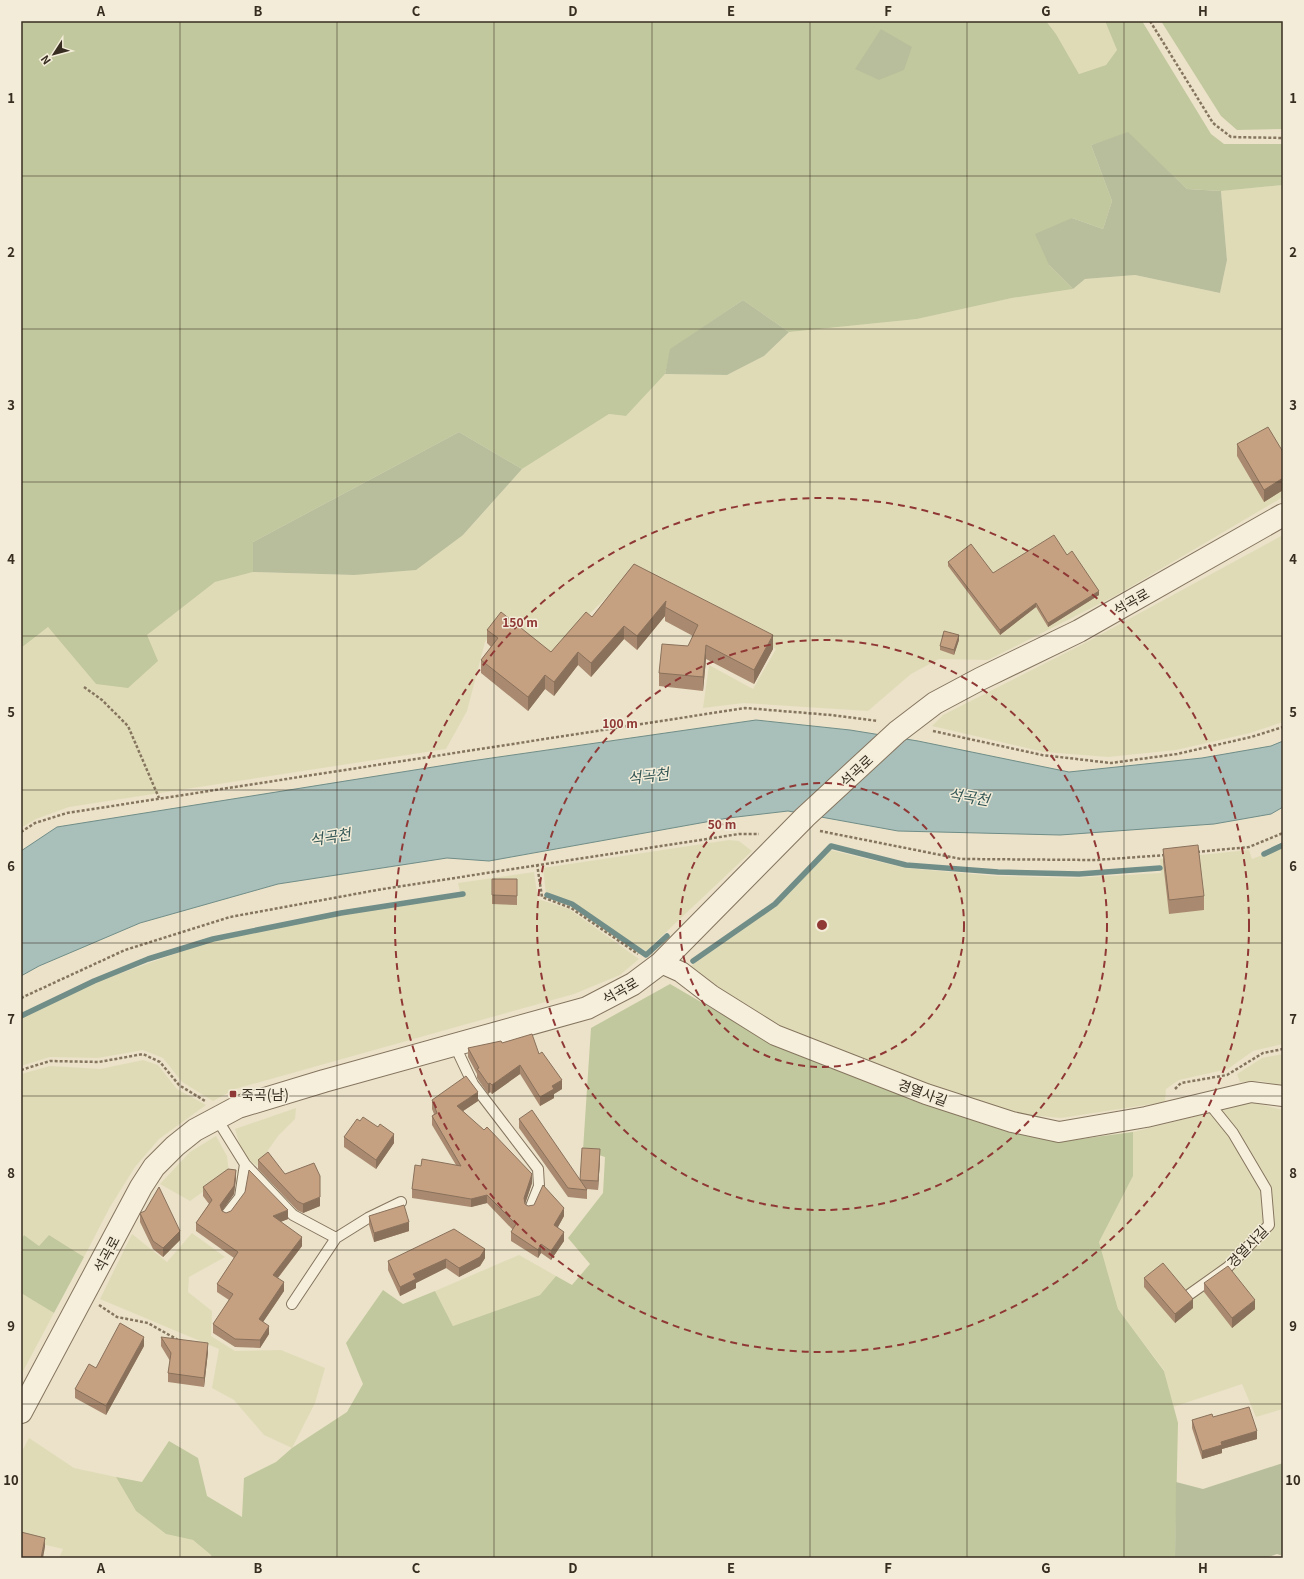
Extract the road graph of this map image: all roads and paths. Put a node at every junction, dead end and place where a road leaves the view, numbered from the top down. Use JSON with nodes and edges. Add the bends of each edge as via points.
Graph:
{"nodes":[{"id":1,"x":1150,"y":21,"type":"edge"},
{"id":2,"x":1283,"y":138,"type":"edge"},
{"id":3,"x":1283,"y":515,"type":"edge"},
{"id":4,"x":84,"y":687,"type":"dead end"},
{"id":5,"x":1283,"y":727,"type":"edge"},
{"id":6,"x":902,"y":728,"type":"junction"},
{"id":7,"x":159,"y":798,"type":"junction"},
{"id":8,"x":21,"y":832,"type":"edge"},
{"id":9,"x":1283,"y":833,"type":"edge"},
{"id":10,"x":788,"y":835,"type":"junction"},
{"id":11,"x":1189,"y":853,"type":"edge"},
{"id":12,"x":1174,"y":854,"type":"edge"},
{"id":13,"x":537,"y":864,"type":"junction"},
{"id":14,"x":661,"y":963,"type":"junction"},
{"id":15,"x":21,"y":998,"type":"edge"},
{"id":16,"x":455,"y":1046,"type":"junction"},
{"id":17,"x":1283,"y":1049,"type":"edge"},
{"id":18,"x":21,"y":1070,"type":"edge"},
{"id":19,"x":1283,"y":1096,"type":"edge"},
{"id":20,"x":1208,"y":1102,"type":"junction"},
{"id":21,"x":1175,"y":1110,"type":"junction"},
{"id":22,"x":217,"y":1119,"type":"junction"},
{"id":23,"x":245,"y":1164,"type":"junction"},
{"id":24,"x":401,"y":1202,"type":"dead end"},
{"id":25,"x":530,"y":1209,"type":"edge"},
{"id":26,"x":226,"y":1215,"type":"edge"},
{"id":27,"x":336,"y":1238,"type":"junction"},
{"id":28,"x":1190,"y":1294,"type":"edge"},
{"id":29,"x":84,"y":1296,"type":"junction"},
{"id":30,"x":292,"y":1304,"type":"dead end"},
{"id":31,"x":181,"y":1342,"type":"edge"},
{"id":32,"x":21,"y":1412,"type":"edge"}],
"edges":[{"from":1,"to":2,"type":"path","via":[[1213,123],[1231,137]]},
{"from":3,"to":6,"type":"street","name":"석곡로","via":[[1079,631],[935,703]]},
{"from":4,"to":7,"type":"path","via":[[102,700],[128,726]]},
{"from":5,"to":6,"type":"path","via":[[1177,754],[1111,763],[1042,755]]},
{"from":6,"to":7,"type":"path","via":[[831,714],[745,708]]},
{"from":6,"to":10,"type":"street","name":"석곡로"},
{"from":7,"to":8,"type":"path","via":[[67,813],[35,823]]},
{"from":9,"to":11,"type":"path","via":[[1249,847]]},
{"from":10,"to":12,"type":"path","via":[[824,831],[961,859],[1096,860]]},
{"from":10,"to":13,"type":"path","via":[[739,834]]},
{"from":10,"to":14,"type":"street","name":"석곡로"},
{"from":13,"to":14,"type":"path","via":[[542,896],[571,908],[644,959]]},
{"from":13,"to":15,"type":"path","via":[[230,916],[125,950]]},
{"from":14,"to":16,"type":"street","name":"석곡로","via":[[633,984],[587,1008]]},
{"from":14,"to":21,"type":"street","name":"경열사길","via":[[681,972],[711,995],[775,1035],[926,1094],[1012,1122],[1059,1132],[1146,1118]]},
{"from":16,"to":22,"type":"street","name":"석곡로","via":[[238,1107]]},
{"from":16,"to":25,"type":"lane","via":[[473,1084],[538,1169],[539,1186]]},
{"from":17,"to":21,"type":"path","via":[[1263,1053],[1227,1074],[1182,1083],[1175,1090]]},
{"from":18,"to":22,"type":"path","via":[[50,1061],[99,1062],[143,1054],[160,1062],[179,1085],[210,1104]]},
{"from":19,"to":20,"type":"street","name":"경열사길","via":[[1251,1092]]},
{"from":20,"to":21,"type":"street","name":"경열사길"},
{"from":20,"to":28,"type":"lane","name":"경열사길","via":[[1233,1133],[1266,1189],[1270,1225],[1228,1267]]},
{"from":22,"to":23,"type":"lane"},
{"from":22,"to":29,"type":"street","name":"석곡로","via":[[195,1130],[154,1167]]},
{"from":23,"to":26,"type":"lane","via":[[240,1197]]},
{"from":23,"to":27,"type":"lane","via":[[292,1215]]},
{"from":24,"to":27,"type":"lane"},
{"from":27,"to":30,"type":"lane"},
{"from":29,"to":31,"type":"path","via":[[117,1316],[148,1323]]},
{"from":29,"to":32,"type":"street","name":"석곡로"}]}
